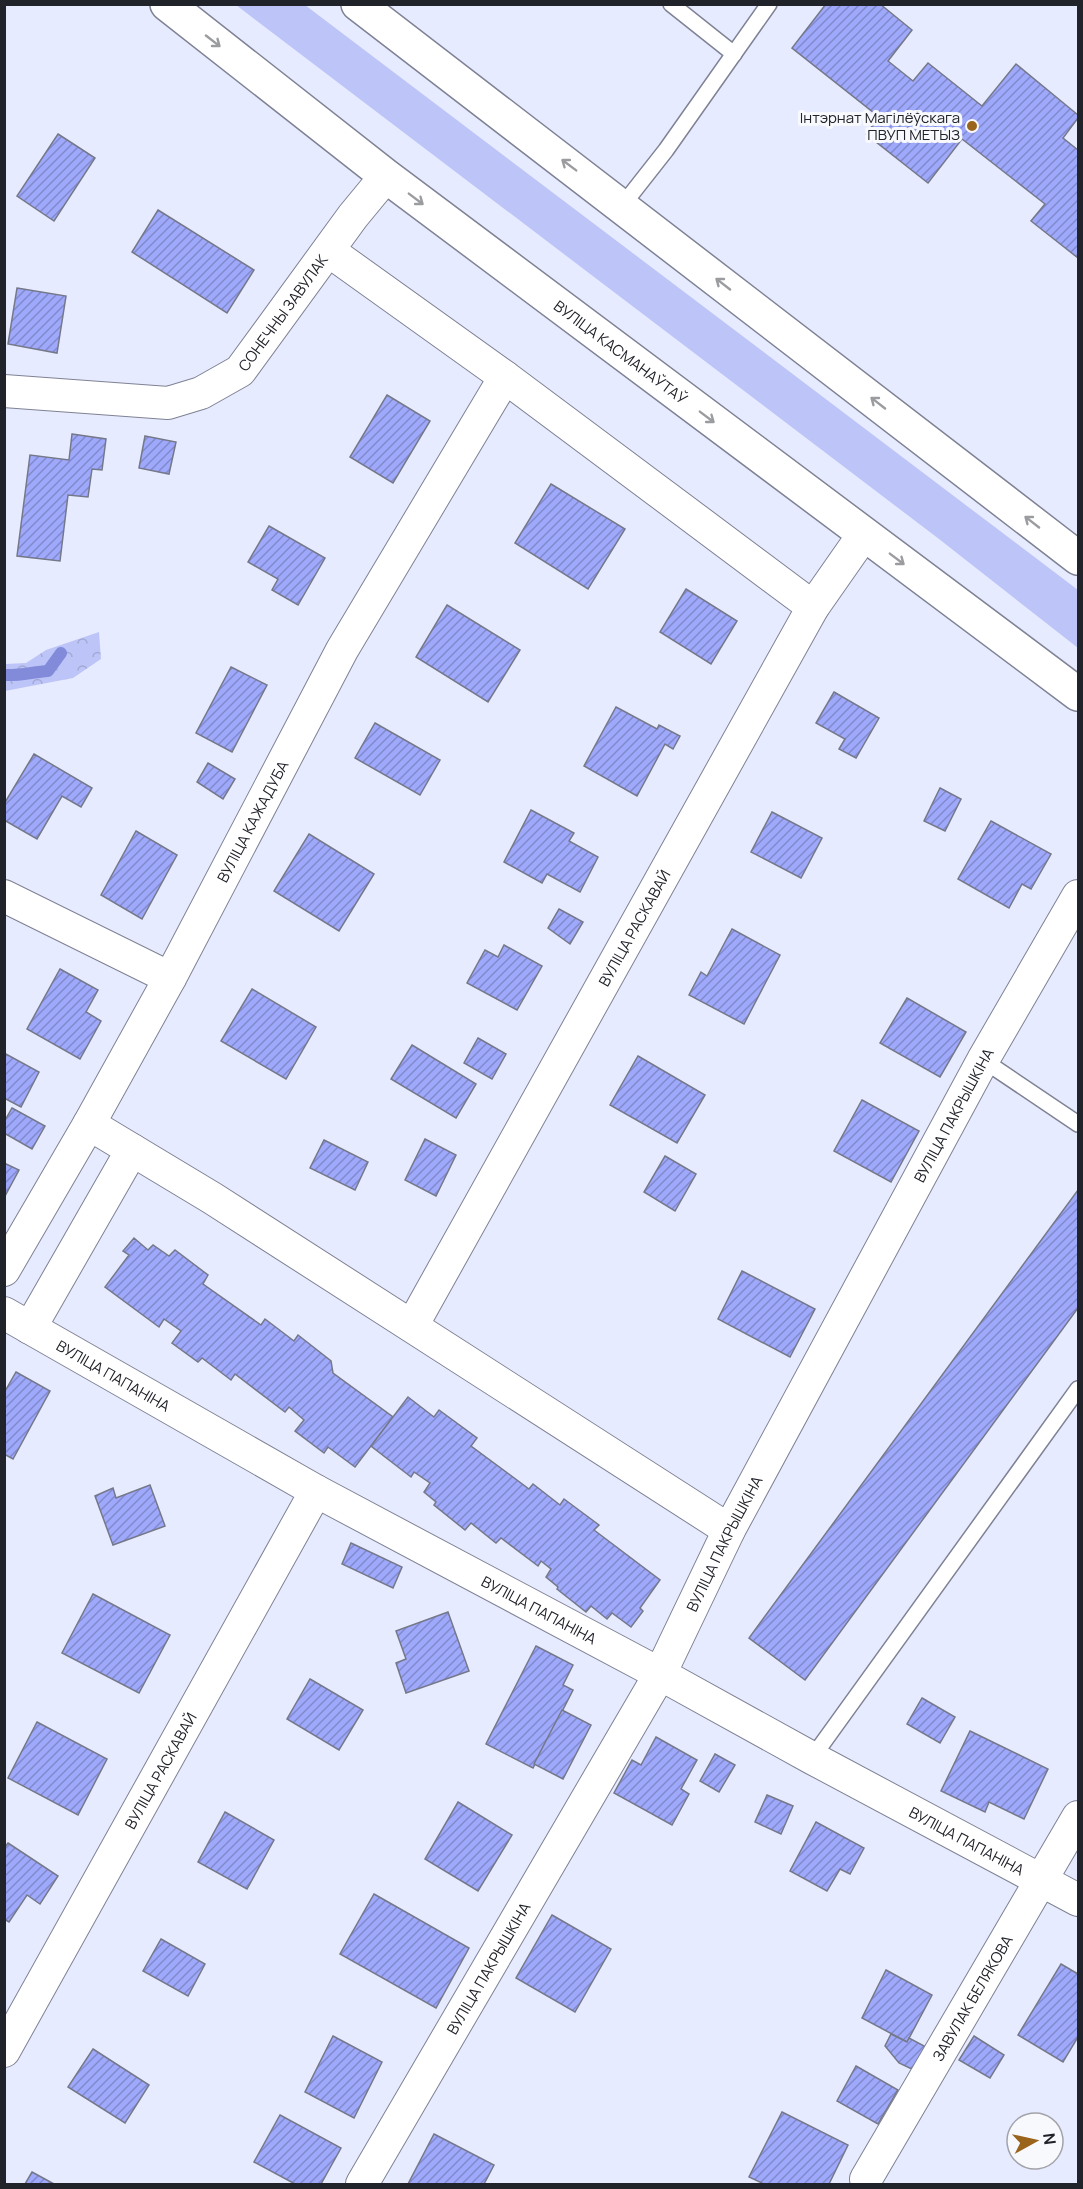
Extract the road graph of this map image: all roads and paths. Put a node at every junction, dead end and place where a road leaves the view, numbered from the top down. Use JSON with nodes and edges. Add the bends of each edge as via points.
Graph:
{"nodes":[{"id":1,"x":166,"y":4,"type":"edge"},
{"id":2,"x":358,"y":4,"type":"edge"},
{"id":3,"x":671,"y":4,"type":"edge"},
{"id":4,"x":769,"y":4,"type":"edge"},
{"id":5,"x":734,"y":54,"type":"junction"},
{"id":6,"x":386,"y":176,"type":"junction"},
{"id":7,"x":622,"y":206,"type":"junction"},
{"id":8,"x":329,"y":250,"type":"junction"},
{"id":9,"x":505,"y":377,"type":"junction"},
{"id":10,"x":4,"y":391,"type":"edge"},
{"id":11,"x":864,"y":534,"type":"junction"},
{"id":12,"x":1078,"y":558,"type":"edge"},
{"id":13,"x":813,"y":607,"type":"junction"},
{"id":14,"x":1078,"y":693,"type":"edge"},
{"id":15,"x":4,"y":896,"type":"edge"},
{"id":16,"x":1078,"y":896,"type":"edge"},
{"id":17,"x":170,"y":978,"type":"junction"},
{"id":18,"x":983,"y":1060,"type":"junction"},
{"id":19,"x":89,"y":1124,"type":"junction"},
{"id":20,"x":1078,"y":1124,"type":"edge"},
{"id":21,"x":132,"y":1150,"type":"junction"},
{"id":22,"x":4,"y":1270,"type":"edge"},
{"id":23,"x":17,"y":1320,"type":"edge"},
{"id":24,"x":412,"y":1326,"type":"junction"},
{"id":25,"x":1078,"y":1389,"type":"edge"},
{"id":26,"x":316,"y":1491,"type":"junction"},
{"id":27,"x":729,"y":1530,"type":"junction"},
{"id":28,"x":660,"y":1674,"type":"junction"},
{"id":29,"x":812,"y":1758,"type":"junction"},
{"id":30,"x":1078,"y":1817,"type":"edge"},
{"id":31,"x":1041,"y":1880,"type":"junction"},
{"id":32,"x":1078,"y":1900,"type":"edge"},
{"id":33,"x":4,"y":2051,"type":"edge"},
{"id":34,"x":866,"y":2179,"type":"dead end"},
{"id":35,"x":362,"y":2184,"type":"edge"}],
"edges":[{"from":1,"to":6,"type":"main road","name":"ВУЛІЦА КАСМАНАЎТАЎ","one_way":true},
{"from":7,"to":2,"type":"main road","one_way":true},
{"from":3,"to":5,"type":"lane"},
{"from":4,"to":5,"type":"lane"},
{"from":5,"to":7,"type":"lane"},
{"from":6,"to":8,"type":"street","name":"СОНЕЧНЫ ЗАВУЛАК"},
{"from":6,"to":11,"type":"main road","name":"ВУЛІЦА КАСМАНАЎТАЎ","one_way":true},
{"from":12,"to":7,"type":"main road","one_way":true},
{"from":8,"to":9,"type":"street"},
{"from":8,"to":10,"type":"street","name":"СОНЕЧНЫ ЗАВУЛАК","via":[[240,371],[201,393],[168,403]]},
{"from":9,"to":13,"type":"street"},
{"from":9,"to":17,"type":"street","name":"ВУЛІЦА КАЖАДУБА","via":[[342,650]]},
{"from":11,"to":13,"type":"street","name":"ВУЛІЦА РАСКАВАЙ"},
{"from":11,"to":14,"type":"main road","name":"ВУЛІЦА КАСМАНАЎТАЎ","one_way":true},
{"from":13,"to":24,"type":"street","name":"ВУЛІЦА РАСКАВАЙ"},
{"from":15,"to":17,"type":"street"},
{"from":16,"to":18,"type":"street","name":"ВУЛІЦА ПАКРЫШКІНА"},
{"from":17,"to":19,"type":"street","name":"ВУЛІЦА КАЖАДУБА"},
{"from":18,"to":20,"type":"lane"},
{"from":18,"to":27,"type":"street","name":"ВУЛІЦА ПАКРЫШКІНА"},
{"from":19,"to":21,"type":"street"},
{"from":19,"to":22,"type":"street","name":"ВУЛІЦА КАЖАДУБА"},
{"from":21,"to":23,"type":"street"},
{"from":21,"to":24,"type":"street"},
{"from":23,"to":26,"type":"street","name":"ВУЛІЦА ПАПАНІНА"},
{"from":24,"to":27,"type":"street"},
{"from":25,"to":29,"type":"lane"},
{"from":26,"to":28,"type":"street","name":"ВУЛІЦА ПАПАНІНА"},
{"from":26,"to":33,"type":"street","name":"ВУЛІЦА РАСКАВАЙ"},
{"from":27,"to":28,"type":"street","name":"ВУЛІЦА ПАКРЫШКІНА"},
{"from":28,"to":29,"type":"street","name":"ВУЛІЦА ПАПАНІНА"},
{"from":28,"to":35,"type":"street","name":"ВУЛІЦА ПАКРЫШКІНА"},
{"from":29,"to":31,"type":"street","name":"ВУЛІЦА ПАПАНІНА"},
{"from":30,"to":31,"type":"street","name":"ЗАВУЛАК БЕЛЯКОВА"},
{"from":31,"to":32,"type":"street","name":"ВУЛІЦА ПАПАНІНА"},
{"from":31,"to":34,"type":"street","name":"ЗАВУЛАК БЕЛЯКОВА"}]}
